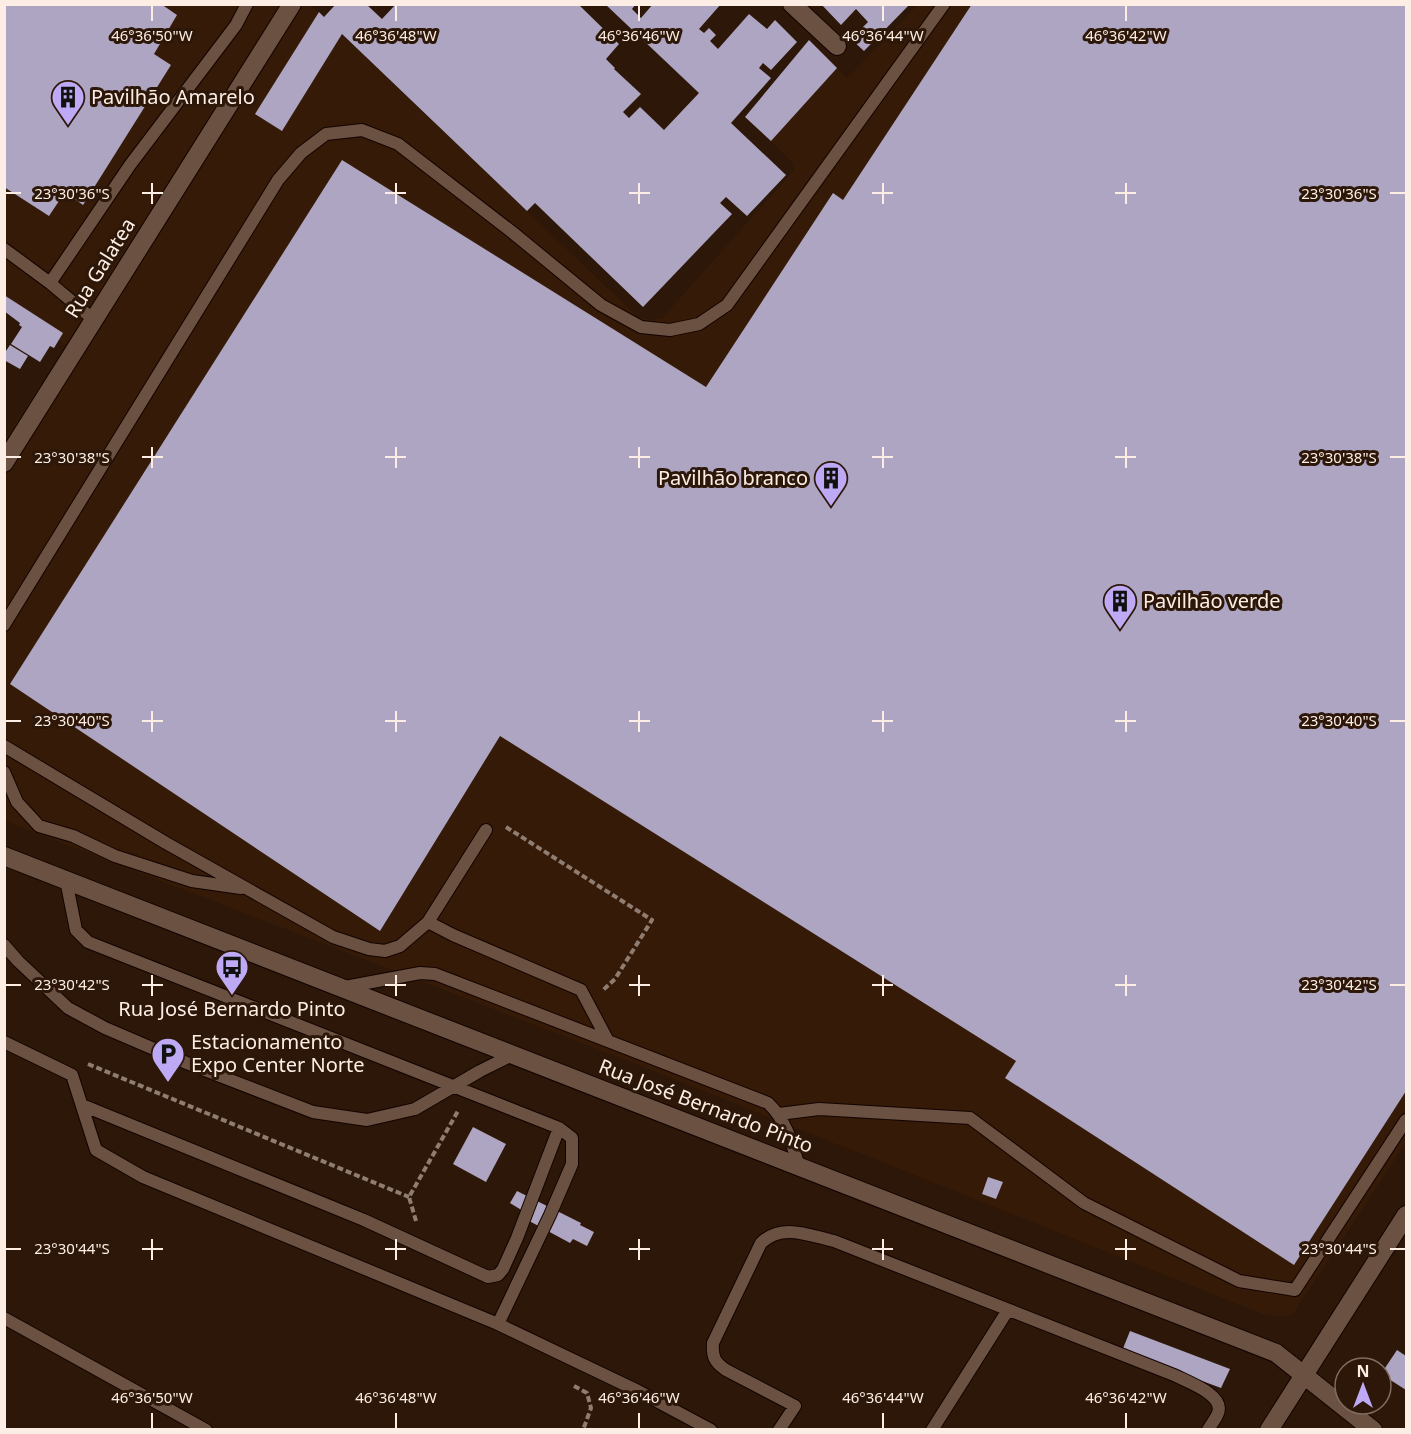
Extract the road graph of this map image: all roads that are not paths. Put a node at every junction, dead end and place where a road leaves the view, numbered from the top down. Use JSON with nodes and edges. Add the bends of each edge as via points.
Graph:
{"nodes":[{"id":1,"x":248,"y":4,"type":"edge"},
{"id":2,"x":291,"y":4,"type":"edge"},
{"id":3,"x":792,"y":4,"type":"edge"},
{"id":4,"x":944,"y":4,"type":"edge"},
{"id":5,"x":837,"y":46,"type":"dead end"},
{"id":6,"x":4,"y":249,"type":"edge"},
{"id":7,"x":50,"y":283,"type":"junction"},
{"id":8,"x":94,"y":320,"type":"junction"},
{"id":9,"x":4,"y":463,"type":"edge"},
{"id":10,"x":4,"y":625,"type":"edge"},
{"id":11,"x":4,"y":746,"type":"edge"},
{"id":12,"x":4,"y":772,"type":"edge"},
{"id":13,"x":486,"y":830,"type":"road end"},
{"id":14,"x":4,"y":856,"type":"edge"},
{"id":15,"x":66,"y":880,"type":"junction"},
{"id":16,"x":248,"y":889,"type":"junction"},
{"id":17,"x":428,"y":922,"type":"junction"},
{"id":18,"x":4,"y":945,"type":"edge"},
{"id":19,"x":344,"y":988,"type":"junction"},
{"id":20,"x":607,"y":1040,"type":"junction"},
{"id":21,"x":4,"y":1042,"type":"edge"},
{"id":22,"x":512,"y":1055,"type":"junction"},
{"id":23,"x":455,"y":1086,"type":"junction"},
{"id":24,"x":82,"y":1105,"type":"junction"},
{"id":25,"x":779,"y":1114,"type":"junction"},
{"id":26,"x":1407,"y":1120,"type":"edge"},
{"id":27,"x":559,"y":1128,"type":"junction"},
{"id":28,"x":799,"y":1167,"type":"junction"},
{"id":29,"x":1407,"y":1215,"type":"edge"},
{"id":30,"x":1008,"y":1310,"type":"junction"},
{"id":31,"x":4,"y":1318,"type":"edge"},
{"id":32,"x":498,"y":1324,"type":"junction"},
{"id":33,"x":1304,"y":1374,"type":"junction"},
{"id":34,"x":206,"y":1430,"type":"edge"},
{"id":35,"x":711,"y":1430,"type":"edge"},
{"id":36,"x":779,"y":1430,"type":"edge"},
{"id":37,"x":932,"y":1430,"type":"edge"},
{"id":38,"x":1208,"y":1430,"type":"edge"},
{"id":39,"x":1269,"y":1430,"type":"edge"},
{"id":40,"x":1373,"y":1430,"type":"edge"}],
"edges":[{"from":1,"to":7,"type":"lane","via":[[130,165]]},
{"from":2,"to":8,"type":"street","name":"Rua Galatea"},
{"from":3,"to":5,"type":"street"},
{"from":4,"to":10,"type":"lane","via":[[727,305],[699,324],[670,330],[641,327],[601,304],[398,144],[362,130],[326,134],[301,153],[278,180]]},
{"from":6,"to":7,"type":"lane"},
{"from":7,"to":8,"type":"lane"},
{"from":8,"to":9,"type":"street","name":"Rua Galatea"},
{"from":11,"to":16,"type":"lane"},
{"from":12,"to":16,"type":"lane","via":[[16,802],[39,826],[192,881]]},
{"from":13,"to":17,"type":"lane"},
{"from":14,"to":15,"type":"street","name":"Rua José Bernardo Pinto"},
{"from":15,"to":19,"type":"street","name":"Rua José Bernardo Pinto"},
{"from":15,"to":23,"type":"lane","via":[[76,930],[87,942]]},
{"from":16,"to":17,"type":"lane","via":[[333,937],[369,949],[386,951],[400,946]]},
{"from":17,"to":20,"type":"lane","via":[[581,990]]},
{"from":18,"to":23,"type":"lane","via":[[68,1008],[105,1028],[313,1112],[368,1120],[415,1109]]},
{"from":19,"to":20,"type":"lane","via":[[420,973],[435,974]]},
{"from":19,"to":22,"type":"street","name":"Rua José Bernardo Pinto"},
{"from":20,"to":25,"type":"lane","via":[[768,1103]]},
{"from":21,"to":24,"type":"lane","via":[[72,1075]]},
{"from":22,"to":23,"type":"lane"},
{"from":22,"to":28,"type":"street","name":"Rua José Bernardo Pinto"},
{"from":23,"to":27,"type":"lane"},
{"from":24,"to":27,"type":"lane","via":[[488,1276],[498,1275],[503,1269]]},
{"from":24,"to":32,"type":"lane","via":[[96,1150],[143,1177]]},
{"from":25,"to":26,"type":"lane","via":[[819,1109],[970,1118],[1084,1203],[1239,1281],[1295,1290]]},
{"from":25,"to":28,"type":"lane"},
{"from":27,"to":32,"type":"lane","via":[[572,1138],[572,1164]]},
{"from":28,"to":33,"type":"street","name":"Rua José Bernardo Pinto","via":[[1276,1353]]},
{"from":29,"to":33,"type":"street"},
{"from":30,"to":36,"type":"lane","via":[[834,1241],[788,1230],[769,1236],[761,1243],[713,1342],[712,1355],[726,1370],[795,1406]]},
{"from":30,"to":37,"type":"lane"},
{"from":30,"to":38,"type":"lane","via":[[1174,1375],[1213,1395],[1219,1402],[1219,1412]]},
{"from":31,"to":34,"type":"lane"},
{"from":32,"to":35,"type":"lane"},
{"from":33,"to":39,"type":"street"},
{"from":33,"to":40,"type":"street","name":"Rua José Bernardo Pinto"}]}
